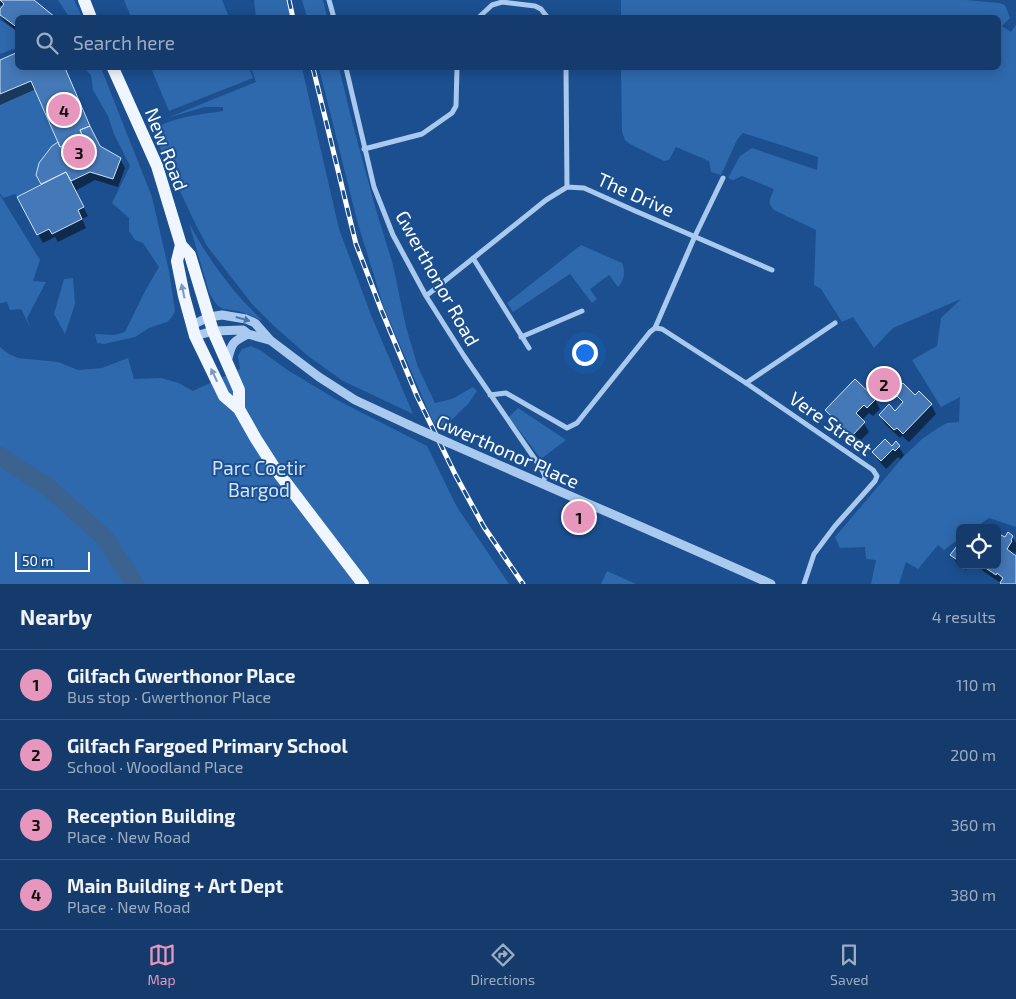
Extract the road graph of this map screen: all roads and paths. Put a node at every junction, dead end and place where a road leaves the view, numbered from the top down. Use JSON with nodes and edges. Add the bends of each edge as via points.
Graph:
{"nodes":[{"id":1,"x":84,"y":0,"type":"edge"},
{"id":2,"x":329,"y":0,"type":"edge"},
{"id":3,"x":90,"y":15,"type":"edge"},
{"id":4,"x":333,"y":15,"type":"edge"},
{"id":5,"x":481,"y":15,"type":"edge"},
{"id":6,"x":546,"y":15,"type":"edge"},
{"id":7,"x":115,"y":70,"type":"edge"},
{"id":8,"x":346,"y":70,"type":"edge"},
{"id":9,"x":457,"y":70,"type":"edge"},
{"id":10,"x":566,"y":70,"type":"edge"},
{"id":11,"x":364,"y":149,"type":"junction"},
{"id":12,"x":722,"y":178,"type":"dead end"},
{"id":13,"x":568,"y":187,"type":"junction"},
{"id":14,"x":695,"y":236,"type":"junction"},
{"id":15,"x":181,"y":245,"type":"junction"},
{"id":16,"x":473,"y":258,"type":"junction"},
{"id":17,"x":772,"y":270,"type":"dead end"},
{"id":18,"x":426,"y":296,"type":"junction"},
{"id":19,"x":582,"y":311,"type":"dead end"},
{"id":20,"x":209,"y":317,"type":"junction"},
{"id":21,"x":835,"y":323,"type":"dead end"},
{"id":22,"x":655,"y":328,"type":"junction"},
{"id":23,"x":193,"y":331,"type":"junction"},
{"id":24,"x":213,"y":331,"type":"junction"},
{"id":25,"x":248,"y":334,"type":"junction"},
{"id":26,"x":521,"y":337,"type":"junction"},
{"id":27,"x":270,"y":340,"type":"junction"},
{"id":28,"x":529,"y":348,"type":"dead end"},
{"id":29,"x":227,"y":362,"type":"junction"},
{"id":30,"x":746,"y":383,"type":"junction"},
{"id":31,"x":490,"y":395,"type":"junction"},
{"id":32,"x":239,"y":409,"type":"junction"},
{"id":33,"x":543,"y":484,"type":"junction"},
{"id":34,"x":363,"y":584,"type":"edge"},
{"id":35,"x":771,"y":584,"type":"edge"},
{"id":36,"x":804,"y":584,"type":"edge"}],
"edges":[{"from":1,"to":3,"type":"main road"},
{"from":2,"to":4,"type":"street"},
{"from":5,"to":6,"type":"street","via":[[492,5],[502,2],[535,6]]},
{"from":7,"to":15,"type":"main road","name":"New Road","via":[[157,166]]},
{"from":8,"to":11,"type":"street","name":"Gwerthonor Road"},
{"from":9,"to":11,"type":"street","via":[[456,106],[452,113],[422,134]]},
{"from":10,"to":13,"type":"street"},
{"from":11,"to":18,"type":"street","name":"Gwerthonor Road","via":[[374,188],[393,235]]},
{"from":12,"to":14,"type":"street"},
{"from":13,"to":14,"type":"street","name":"The Drive","via":[[584,188]]},
{"from":13,"to":16,"type":"street","name":"The Drive","via":[[546,200]]},
{"from":14,"to":17,"type":"street","name":"The Drive"},
{"from":14,"to":22,"type":"street"},
{"from":15,"to":20,"type":"main road","name":"New Road","via":[[190,255]]},
{"from":23,"to":15,"type":"main road","name":"New Road","one_way":true,"via":[[177,261]]},
{"from":16,"to":18,"type":"street","name":"The Drive"},
{"from":16,"to":26,"type":"street"},
{"from":18,"to":31,"type":"street","name":"Gwerthonor Road"},
{"from":19,"to":26,"type":"street"},
{"from":20,"to":23,"type":"street"},
{"from":20,"to":24,"type":"main road","name":"New Road"},
{"from":20,"to":27,"type":"street","name":"Gwerthonor Place","one_way":true,"via":[[222,314],[246,318]]},
{"from":21,"to":30,"type":"street"},
{"from":22,"to":30,"type":"street","name":"Vere Street","via":[[662,329]]},
{"from":22,"to":31,"type":"street","via":[[577,423],[567,428],[506,394]]},
{"from":23,"to":24,"type":"street","name":"Gwerthonor Place"},
{"from":32,"to":23,"type":"main road","name":"New Road","one_way":true,"via":[[224,396]]},
{"from":24,"to":25,"type":"street","name":"Gwerthonor Place","via":[[243,330]]},
{"from":24,"to":29,"type":"main road","name":"New Road"},
{"from":25,"to":27,"type":"street","name":"Gwerthonor Place"},
{"from":25,"to":29,"type":"street","via":[[232,344]]},
{"from":26,"to":28,"type":"street"},
{"from":27,"to":33,"type":"street","name":"Gwerthonor Place","bridge":true,"via":[[355,400]]},
{"from":29,"to":32,"type":"main road","name":"New Road","via":[[239,390]]},
{"from":30,"to":36,"type":"street","name":"Vere Street","via":[[873,470],[876,476],[814,554]]},
{"from":31,"to":33,"type":"street","name":"Gwerthonor Road","via":[[541,468],[545,476]]},
{"from":32,"to":34,"type":"main road","via":[[274,467]]},
{"from":33,"to":35,"type":"street","name":"Gwerthonor Place"}]}
